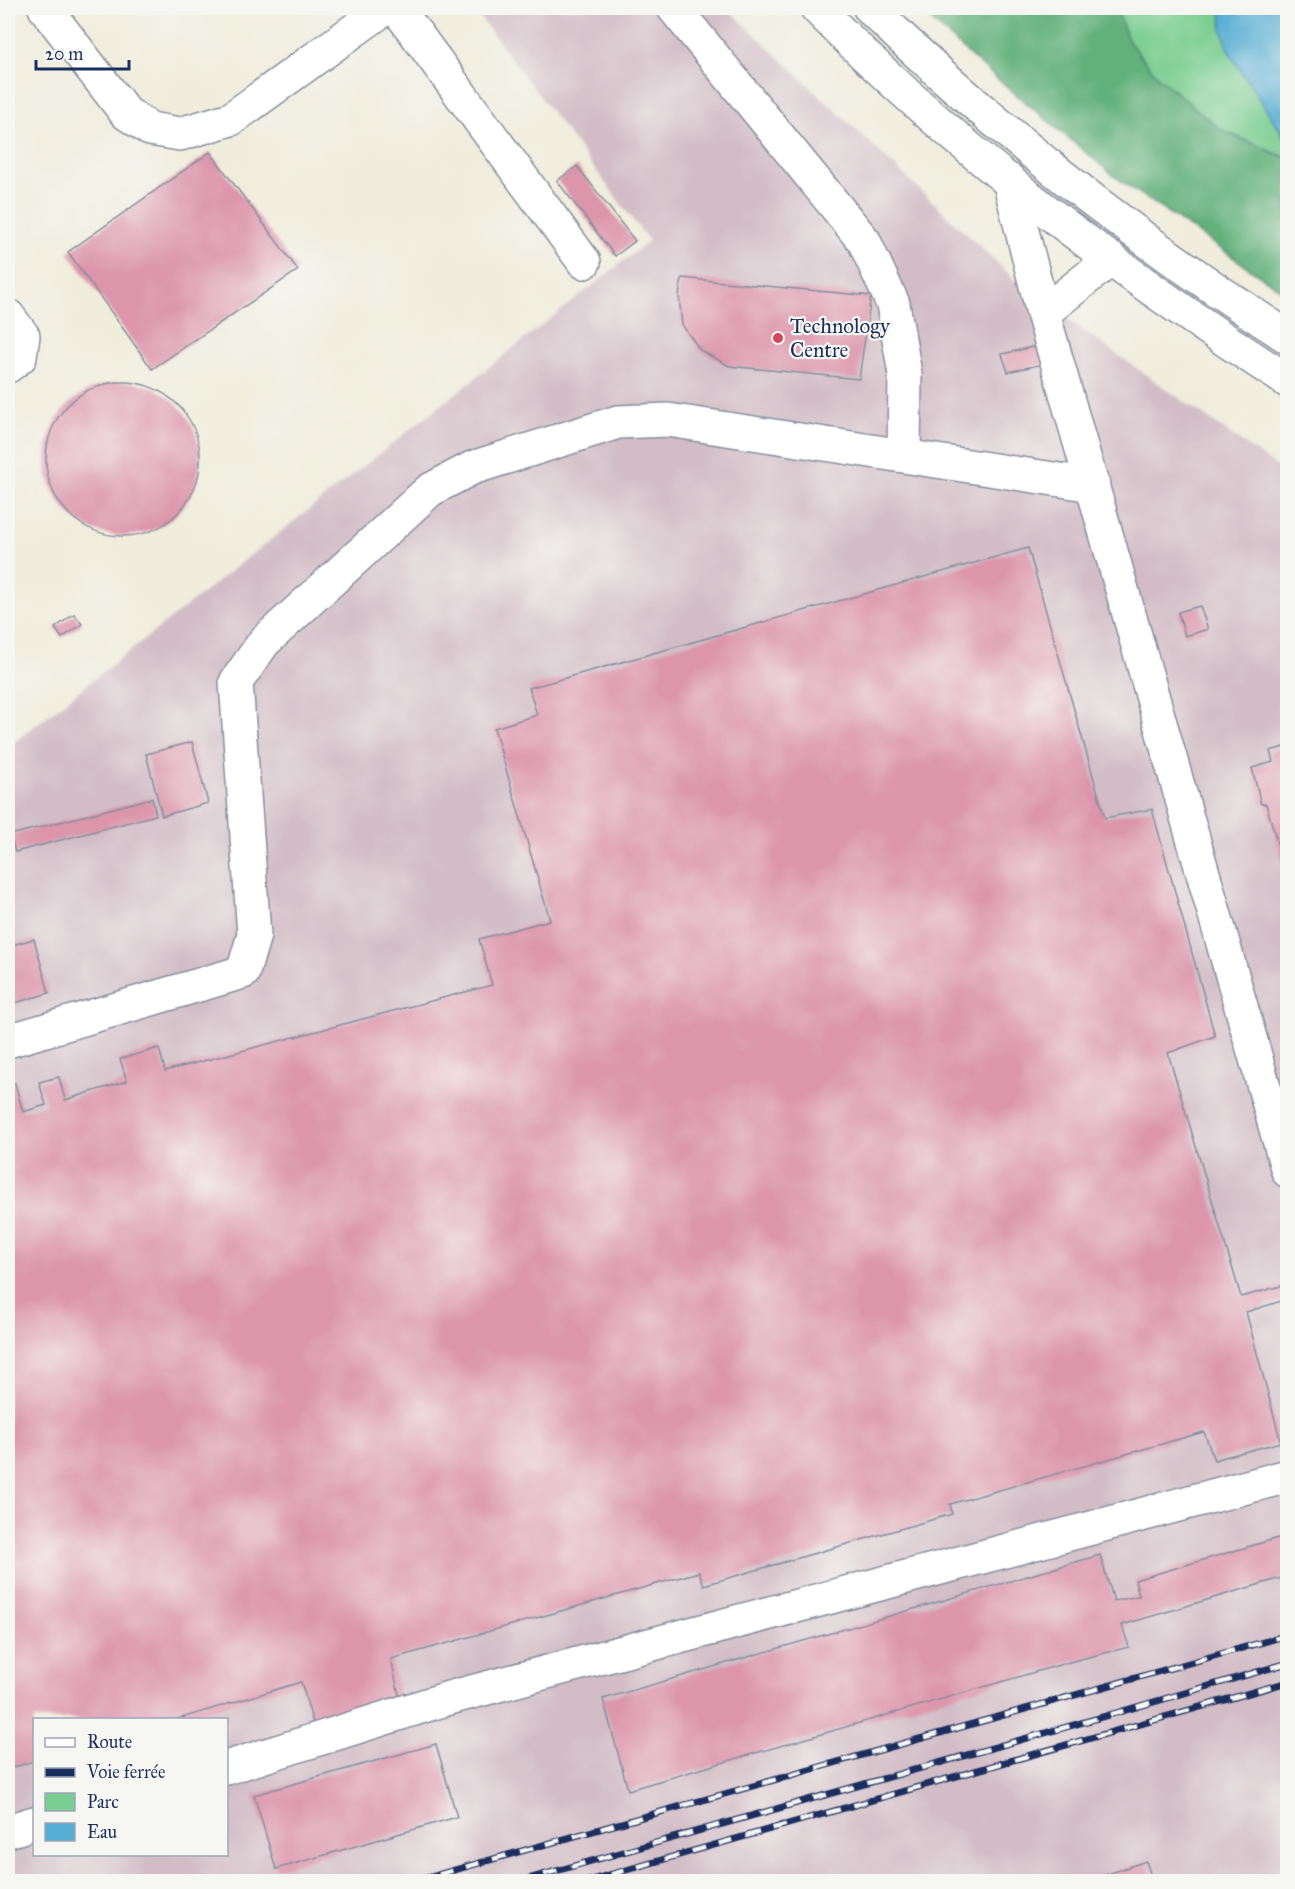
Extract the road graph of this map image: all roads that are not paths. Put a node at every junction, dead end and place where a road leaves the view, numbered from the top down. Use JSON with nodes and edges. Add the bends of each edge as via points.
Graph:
{"nodes":[{"id":1,"x":45,"y":8,"type":"edge"},
{"id":2,"x":385,"y":8,"type":"edge"},
{"id":3,"x":397,"y":8,"type":"edge"},
{"id":4,"x":674,"y":8,"type":"edge"},
{"id":5,"x":818,"y":8,"type":"edge"},
{"id":6,"x":870,"y":8,"type":"edge"},
{"id":7,"x":1009,"y":180,"type":"junction"},
{"id":8,"x":1111,"y":259,"type":"junction"},
{"id":9,"x":584,"y":262,"type":"dead end"},
{"id":10,"x":1043,"y":313,"type":"junction"},
{"id":11,"x":8,"y":316,"type":"edge"},
{"id":12,"x":1287,"y":337,"type":"edge"},
{"id":13,"x":8,"y":366,"type":"edge"},
{"id":14,"x":1287,"y":381,"type":"edge"},
{"id":15,"x":904,"y":456,"type":"junction"},
{"id":16,"x":1093,"y":485,"type":"junction"},
{"id":17,"x":8,"y":1041,"type":"edge"},
{"id":18,"x":1287,"y":1171,"type":"edge"},
{"id":19,"x":1287,"y":1476,"type":"edge"},
{"id":20,"x":228,"y":1767,"type":"edge"},
{"id":21,"x":33,"y":1823,"type":"edge"},
{"id":22,"x":8,"y":1831,"type":"edge"}],
"edges":[{"from":1,"to":2,"type":"main road","via":[[126,113],[150,129],[180,134],[231,119]]},
{"from":3,"to":9,"type":"main road"},
{"from":4,"to":15,"type":"main road","via":[[864,241],[893,304],[905,374]]},
{"from":5,"to":7,"type":"main road","via":[[909,95]]},
{"from":6,"to":12,"type":"main road","via":[[953,85],[1075,187]]},
{"from":7,"to":8,"type":"main road"},
{"from":7,"to":10,"type":"main road"},
{"from":8,"to":10,"type":"main road"},
{"from":8,"to":14,"type":"main road"},
{"from":10,"to":16,"type":"main road"},
{"from":11,"to":13,"type":"main road","via":[[23,336],[20,357]]},
{"from":15,"to":16,"type":"main road"},
{"from":15,"to":17,"type":"main road","via":[[668,420],[618,422],[472,468],[430,490],[264,642],[236,682],[254,935],[243,972]]},
{"from":16,"to":18,"type":"main road"},
{"from":19,"to":20,"type":"main road","via":[[449,1698]]},
{"from":21,"to":22,"type":"main road"}]}
